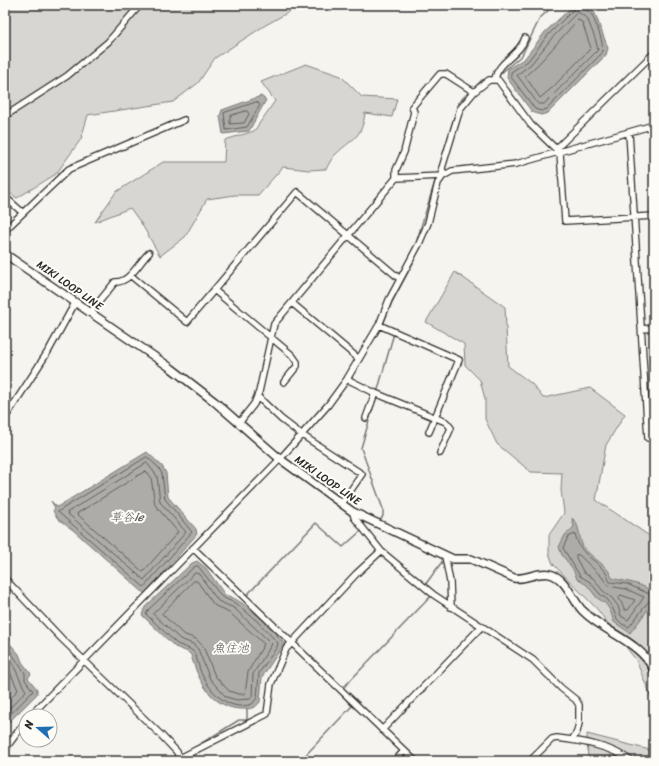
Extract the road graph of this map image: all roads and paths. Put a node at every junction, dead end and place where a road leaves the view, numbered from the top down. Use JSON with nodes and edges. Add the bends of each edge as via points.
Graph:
{"nodes":[{"id":1,"x":140,"y":5,"type":"edge"},
{"id":2,"x":525,"y":38,"type":"dead end"},
{"id":3,"x":654,"y":53,"type":"edge"},
{"id":4,"x":494,"y":79,"type":"junction"},
{"id":5,"x":474,"y":92,"type":"junction"},
{"id":6,"x":5,"y":116,"type":"edge"},
{"id":7,"x":184,"y":120,"type":"dead end"},
{"id":8,"x":654,"y":125,"type":"edge"},
{"id":9,"x":629,"y":133,"type":"junction"},
{"id":10,"x":558,"y":151,"type":"junction"},
{"id":11,"x":443,"y":176,"type":"junction"},
{"id":12,"x":396,"y":178,"type":"junction"},
{"id":13,"x":5,"y":197,"type":"edge"},
{"id":14,"x":22,"y":212,"type":"junction"},
{"id":15,"x":654,"y":216,"type":"edge"},
{"id":16,"x":635,"y":217,"type":"junction"},
{"id":17,"x":5,"y":230,"type":"edge"},
{"id":18,"x":348,"y":235,"type":"junction"},
{"id":19,"x":149,"y":253,"type":"dead end"},
{"id":20,"x":5,"y":254,"type":"edge"},
{"id":21,"x":130,"y":275,"type":"junction"},
{"id":22,"x":400,"y":279,"type":"junction"},
{"id":23,"x":214,"y":290,"type":"junction"},
{"id":24,"x":75,"y":303,"type":"junction"},
{"id":25,"x":292,"y":303,"type":"junction"},
{"id":26,"x":90,"y":313,"type":"junction"},
{"id":27,"x":378,"y":325,"type":"junction"},
{"id":28,"x":654,"y":328,"type":"edge"},
{"id":29,"x":642,"y":329,"type":"junction"},
{"id":30,"x":271,"y":338,"type":"junction"},
{"id":31,"x":359,"y":359,"type":"junction"},
{"id":32,"x":347,"y":379,"type":"junction"},
{"id":33,"x":284,"y":382,"type":"dead end"},
{"id":34,"x":375,"y":393,"type":"junction"},
{"id":35,"x":258,"y":397,"type":"junction"},
{"id":36,"x":5,"y":418,"type":"edge"},
{"id":37,"x":366,"y":418,"type":"dead end"},
{"id":38,"x":435,"y":418,"type":"junction"},
{"id":39,"x":239,"y":423,"type":"junction"},
{"id":40,"x":429,"y":432,"type":"dead end"},
{"id":41,"x":302,"y":435,"type":"junction"},
{"id":42,"x":654,"y":438,"type":"edge"},
{"id":43,"x":440,"y":453,"type":"dead end"},
{"id":44,"x":280,"y":459,"type":"junction"},
{"id":45,"x":342,"y":503,"type":"junction"},
{"id":46,"x":353,"y":512,"type":"junction"},
{"id":47,"x":193,"y":548,"type":"junction"},
{"id":48,"x":381,"y":551,"type":"junction"},
{"id":49,"x":445,"y":556,"type":"junction"},
{"id":50,"x":5,"y":579,"type":"edge"},
{"id":51,"x":450,"y":607,"type":"junction"},
{"id":52,"x":481,"y":627,"type":"junction"},
{"id":53,"x":291,"y":643,"type":"junction"},
{"id":54,"x":85,"y":660,"type":"junction"},
{"id":55,"x":654,"y":670,"type":"edge"},
{"id":56,"x":38,"y":708,"type":"edge"},
{"id":57,"x":382,"y":730,"type":"junction"},
{"id":58,"x":18,"y":732,"type":"edge"},
{"id":59,"x":572,"y":740,"type":"junction"},
{"id":60,"x":5,"y":749,"type":"edge"},
{"id":61,"x":404,"y":751,"type":"junction"},
{"id":62,"x":180,"y":760,"type":"edge"},
{"id":63,"x":395,"y":761,"type":"edge"},
{"id":64,"x":415,"y":761,"type":"edge"},
{"id":65,"x":530,"y":761,"type":"edge"},
{"id":66,"x":631,"y":761,"type":"edge"}],
"edges":[{"from":1,"to":6,"type":"street","via":[[108,42],[66,76]]},
{"from":2,"to":4,"type":"street","via":[[523,45],[496,71]]},
{"from":3,"to":10,"type":"street"},
{"from":4,"to":5,"type":"street"},
{"from":4,"to":10,"type":"street","via":[[498,80],[531,125]]},
{"from":5,"to":11,"type":"street","via":[[460,109],[442,168]]},
{"from":5,"to":12,"type":"street","via":[[446,74],[440,74],[412,107],[414,112],[404,152],[396,170]]},
{"from":7,"to":14,"type":"street","via":[[69,169]]},
{"from":8,"to":9,"type":"street"},
{"from":9,"to":10,"type":"street"},
{"from":9,"to":16,"type":"street"},
{"from":10,"to":11,"type":"street","via":[[516,164],[452,171]]},
{"from":10,"to":16,"type":"street","via":[[564,221]]},
{"from":11,"to":12,"type":"street"},
{"from":11,"to":22,"type":"street","via":[[438,183],[428,223]]},
{"from":12,"to":18,"type":"street"},
{"from":13,"to":14,"type":"street"},
{"from":14,"to":17,"type":"street"},
{"from":15,"to":16,"type":"street"},
{"from":16,"to":29,"type":"street"},
{"from":18,"to":22,"type":"street"},
{"from":18,"to":23,"type":"street","via":[[297,192]]},
{"from":18,"to":25,"type":"street"},
{"from":19,"to":21,"type":"street"},
{"from":20,"to":24,"type":"main road","name":"MIKI LOOP LINE"},
{"from":21,"to":23,"type":"street","via":[[187,322]]},
{"from":21,"to":26,"type":"street","via":[[120,282],[115,282]]},
{"from":22,"to":27,"type":"street"},
{"from":23,"to":30,"type":"street"},
{"from":24,"to":26,"type":"main road","name":"MIKI LOOP LINE"},
{"from":24,"to":36,"type":"street","via":[[49,350]]},
{"from":25,"to":30,"type":"street","via":[[274,324]]},
{"from":25,"to":31,"type":"street"},
{"from":26,"to":39,"type":"main road","name":"MIKI LOOP LINE","via":[[171,368]]},
{"from":27,"to":31,"type":"street"},
{"from":27,"to":38,"type":"street","via":[[459,360]]},
{"from":28,"to":29,"type":"street"},
{"from":29,"to":42,"type":"street","via":[[648,438]]},
{"from":30,"to":33,"type":"street","via":[[297,362],[297,366]]},
{"from":30,"to":35,"type":"street"},
{"from":31,"to":32,"type":"street"},
{"from":32,"to":34,"type":"street"},
{"from":32,"to":41,"type":"street"},
{"from":34,"to":37,"type":"street"},
{"from":34,"to":38,"type":"street"},
{"from":35,"to":39,"type":"street"},
{"from":35,"to":41,"type":"street"},
{"from":38,"to":40,"type":"street"},
{"from":38,"to":43,"type":"street","via":[[446,422],[450,428]]},
{"from":39,"to":44,"type":"main road","name":"MIKI LOOP LINE"},
{"from":41,"to":44,"type":"street"},
{"from":41,"to":45,"type":"street","via":[[362,474]]},
{"from":44,"to":45,"type":"main road","name":"MIKI LOOP LINE"},
{"from":44,"to":47,"type":"street"},
{"from":45,"to":46,"type":"main road","name":"MIKI LOOP LINE"},
{"from":46,"to":48,"type":"street","via":[[354,517]]},
{"from":46,"to":49,"type":"main road","name":"MIKI LOOP LINE"},
{"from":47,"to":53,"type":"street"},
{"from":47,"to":54,"type":"street"},
{"from":48,"to":51,"type":"street"},
{"from":48,"to":53,"type":"street"},
{"from":49,"to":51,"type":"street","via":[[450,582]]},
{"from":49,"to":55,"type":"main road","name":"MIKI LOOP LINE","via":[[453,559],[471,559],[514,578],[550,574],[561,580],[582,610],[605,629],[627,641],[640,652]]},
{"from":50,"to":54,"type":"street"},
{"from":51,"to":52,"type":"street"},
{"from":52,"to":57,"type":"street"},
{"from":52,"to":59,"type":"street","via":[[534,660],[576,700],[579,706],[579,723]]},
{"from":53,"to":57,"type":"street"},
{"from":53,"to":62,"type":"street","via":[[279,662],[271,684],[267,714]]},
{"from":54,"to":56,"type":"street"},
{"from":54,"to":62,"type":"street","via":[[161,735],[177,752]]},
{"from":57,"to":61,"type":"street"},
{"from":58,"to":60,"type":"street"},
{"from":59,"to":65,"type":"street","via":[[552,739]]},
{"from":59,"to":66,"type":"street","via":[[622,754]]},
{"from":61,"to":63,"type":"street"},
{"from":61,"to":64,"type":"street"}]}
